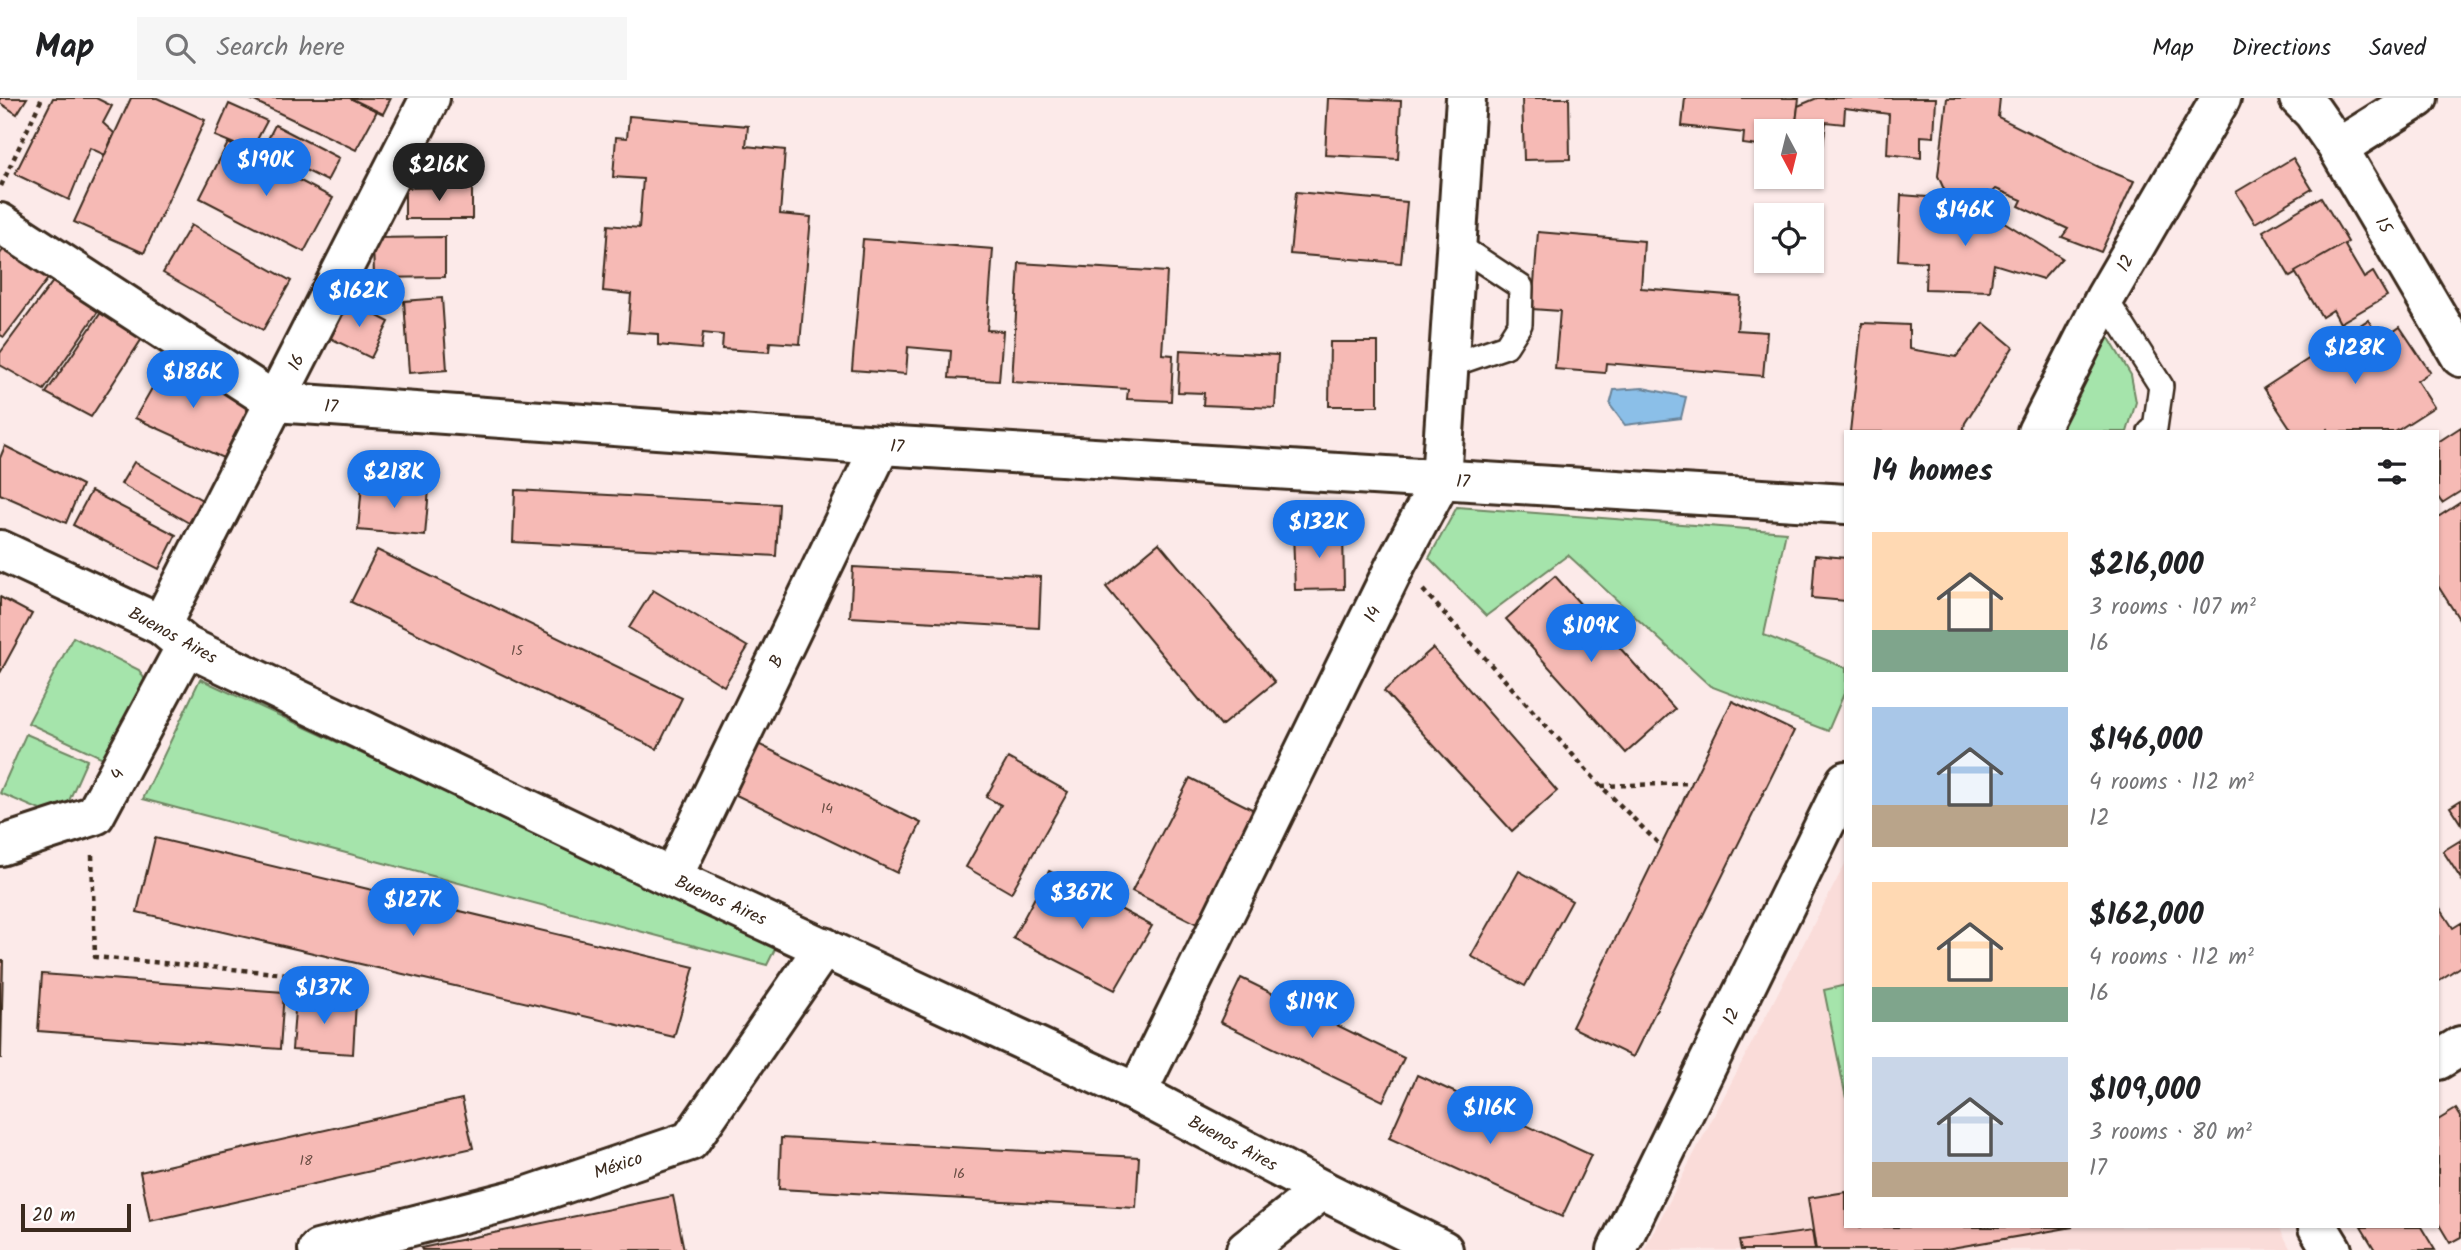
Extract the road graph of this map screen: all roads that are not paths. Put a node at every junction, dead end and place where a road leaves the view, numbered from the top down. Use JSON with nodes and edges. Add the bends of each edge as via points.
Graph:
{"nodes":[{"id":1,"x":430,"y":98,"type":"edge"},
{"id":2,"x":1465,"y":98,"type":"edge"},
{"id":3,"x":2221,"y":98,"type":"edge"},
{"id":4,"x":2299,"y":98,"type":"edge"},
{"id":5,"x":2418,"y":98,"type":"edge"},
{"id":6,"x":2338,"y":148,"type":"junction"},
{"id":7,"x":0,"y":223,"type":"edge"},
{"id":8,"x":1456,"y":244,"type":"junction"},
{"id":9,"x":2105,"y":298,"type":"junction"},
{"id":10,"x":2461,"y":357,"type":"edge"},
{"id":11,"x":1448,"y":366,"type":"junction"},
{"id":12,"x":275,"y":402,"type":"junction"},
{"id":13,"x":2038,"y":430,"type":"edge"},
{"id":14,"x":2152,"y":430,"type":"edge"},
{"id":15,"x":881,"y":445,"type":"junction"},
{"id":16,"x":1441,"y":480,"type":"junction"},
{"id":17,"x":1844,"y":504,"type":"edge"},
{"id":18,"x":0,"y":550,"type":"edge"},
{"id":19,"x":174,"y":635,"type":"junction"},
{"id":20,"x":1844,"y":785,"type":"edge"},
{"id":21,"x":0,"y":846,"type":"edge"},
{"id":22,"x":672,"y":878,"type":"junction"},
{"id":23,"x":824,"y":947,"type":"junction"},
{"id":24,"x":2461,"y":1046,"type":"edge"},
{"id":25,"x":2439,"y":1059,"type":"edge"},
{"id":26,"x":1137,"y":1093,"type":"junction"},
{"id":27,"x":1322,"y":1190,"type":"junction"},
{"id":28,"x":2319,"y":1228,"type":"edge"},
{"id":29,"x":318,"y":1250,"type":"edge"},
{"id":30,"x":1246,"y":1250,"type":"edge"},
{"id":31,"x":1443,"y":1250,"type":"edge"},
{"id":32,"x":1616,"y":1250,"type":"edge"},
{"id":33,"x":2332,"y":1250,"type":"edge"}],
"edges":[{"from":1,"to":12,"type":"street","name":"16"},
{"from":2,"to":8,"type":"street","name":"14"},
{"from":3,"to":9,"type":"street","name":"12"},
{"from":4,"to":6,"type":"street","name":"15"},
{"from":5,"to":6,"type":"street"},
{"from":6,"to":10,"type":"street","name":"15"},
{"from":7,"to":12,"type":"street","name":"17"},
{"from":8,"to":11,"type":"street","name":"14"},
{"from":8,"to":11,"type":"lane","via":[[1521,287],[1520,324],[1506,346]]},
{"from":9,"to":13,"type":"street","name":"12"},
{"from":9,"to":14,"type":"lane","via":[[2161,386]]},
{"from":11,"to":16,"type":"street","name":"14"},
{"from":12,"to":15,"type":"street","name":"17"},
{"from":12,"to":19,"type":"street","name":"16"},
{"from":15,"to":16,"type":"street","name":"17"},
{"from":15,"to":22,"type":"street","name":"B"},
{"from":16,"to":17,"type":"street","name":"17"},
{"from":16,"to":26,"type":"street","name":"14"},
{"from":18,"to":19,"type":"street","name":"Buenos Aires"},
{"from":19,"to":21,"type":"street","name":"4","via":[[95,815]]},
{"from":19,"to":22,"type":"street","name":"Buenos Aires"},
{"from":20,"to":32,"type":"street","name":"12"},
{"from":22,"to":23,"type":"street","name":"Buenos Aires"},
{"from":23,"to":26,"type":"street","name":"Buenos Aires"},
{"from":23,"to":29,"type":"street","name":"México","via":[[690,1141],[525,1197]]},
{"from":24,"to":25,"type":"street"},
{"from":26,"to":27,"type":"street","name":"Buenos Aires"},
{"from":27,"to":30,"type":"street"},
{"from":27,"to":31,"type":"street","name":"Buenos Aires"},
{"from":28,"to":33,"type":"street"}]}
